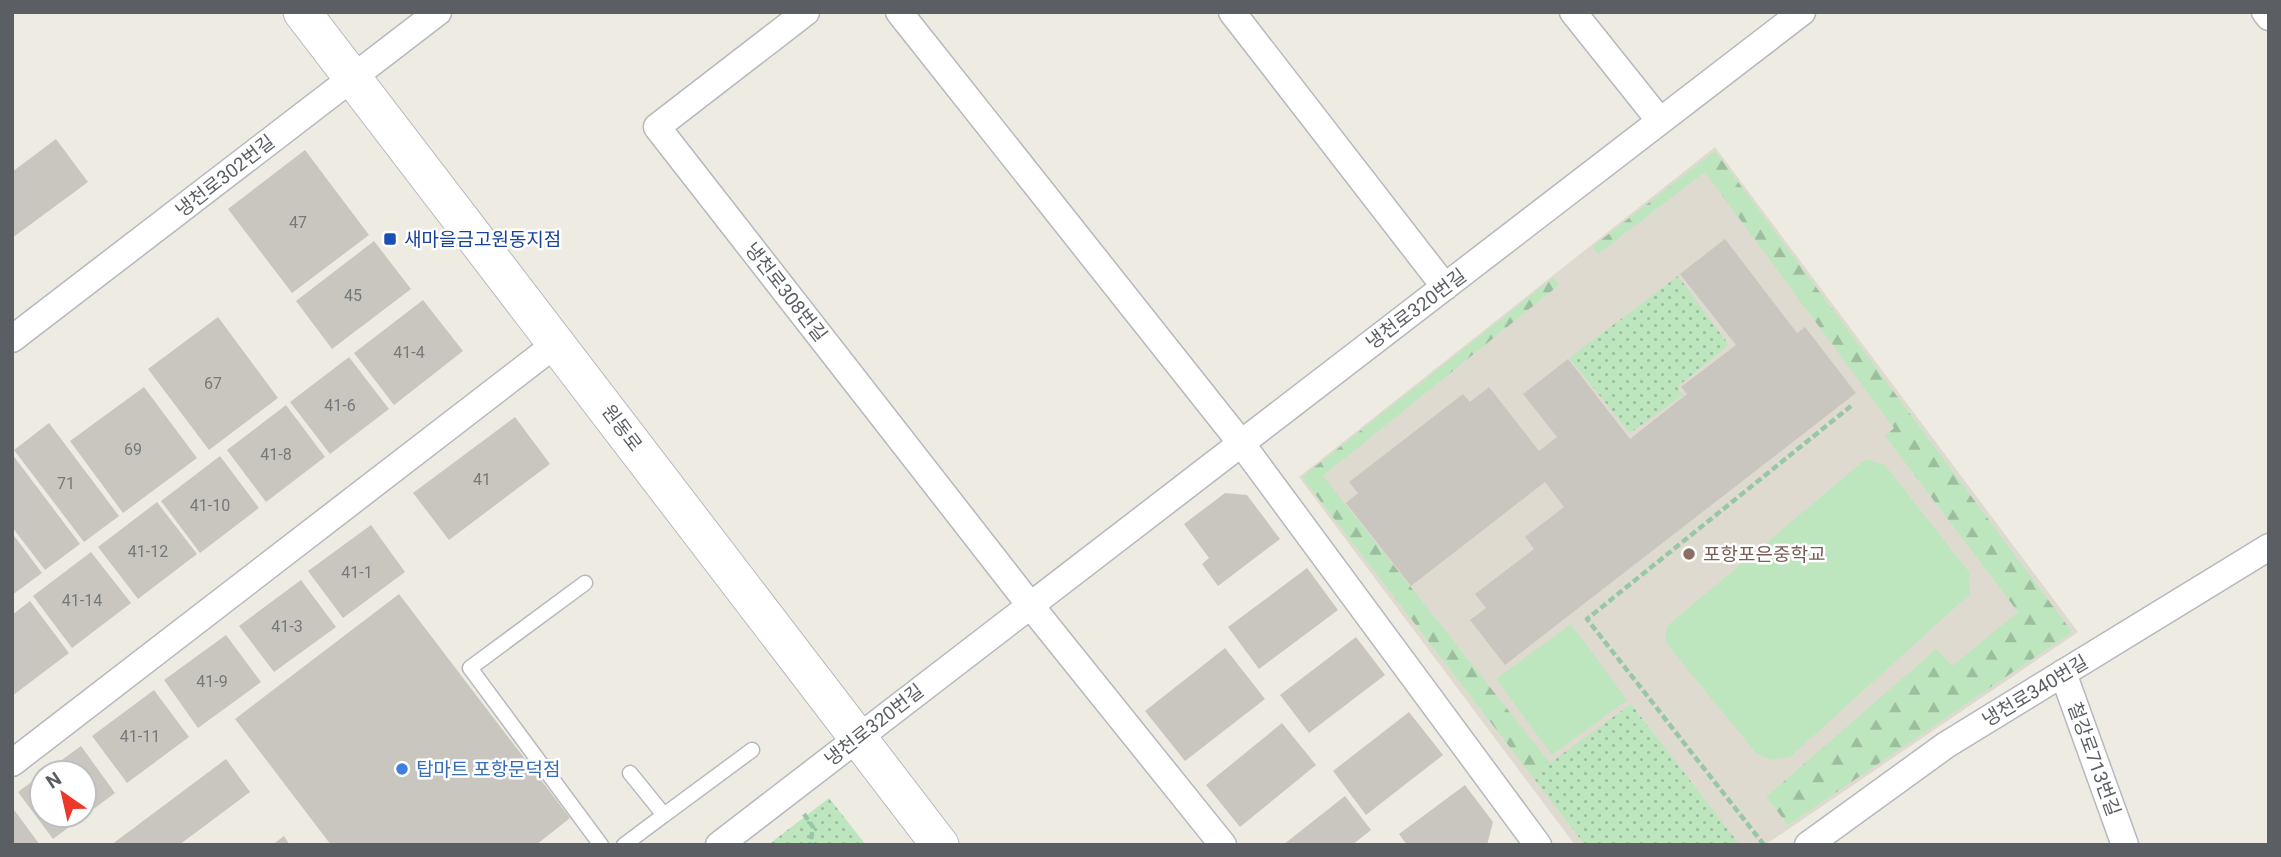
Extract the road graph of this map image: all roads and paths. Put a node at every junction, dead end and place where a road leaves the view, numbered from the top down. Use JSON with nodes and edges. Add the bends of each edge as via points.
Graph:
{"nodes":[{"id":1,"x":302,"y":12,"type":"edge"},
{"id":2,"x":438,"y":12,"type":"edge"},
{"id":3,"x":806,"y":12,"type":"edge"},
{"id":4,"x":899,"y":12,"type":"edge"},
{"id":5,"x":1232,"y":12,"type":"edge"},
{"id":6,"x":1573,"y":12,"type":"edge"},
{"id":7,"x":1802,"y":12,"type":"edge"},
{"id":8,"x":2265,"y":12,"type":"edge"},
{"id":9,"x":2269,"y":17,"type":"edge"},
{"id":10,"x":353,"y":78,"type":"junction"},
{"id":11,"x":1660,"y":121,"type":"junction"},
{"id":12,"x":1445,"y":287,"type":"junction"},
{"id":13,"x":12,"y":339,"type":"edge"},
{"id":14,"x":557,"y":343,"type":"junction"},
{"id":15,"x":1851,"y":406,"type":"dead end"},
{"id":16,"x":1241,"y":443,"type":"junction"},
{"id":17,"x":2269,"y":547,"type":"edge"},
{"id":18,"x":585,"y":583,"type":"dead end"},
{"id":19,"x":1030,"y":605,"type":"junction"},
{"id":20,"x":2063,"y":673,"type":"junction"},
{"id":21,"x":857,"y":738,"type":"junction"},
{"id":22,"x":752,"y":750,"type":"dead end"},
{"id":23,"x":12,"y":763,"type":"edge"},
{"id":24,"x":630,"y":773,"type":"dead end"},
{"id":25,"x":799,"y":807,"type":"dead end"},
{"id":26,"x":664,"y":815,"type":"junction"},
{"id":27,"x":1525,"y":840,"type":"edge"},
{"id":28,"x":601,"y":845,"type":"edge"},
{"id":29,"x":624,"y":845,"type":"edge"},
{"id":30,"x":719,"y":845,"type":"edge"},
{"id":31,"x":810,"y":845,"type":"edge"},
{"id":32,"x":940,"y":845,"type":"edge"},
{"id":33,"x":1223,"y":845,"type":"edge"},
{"id":34,"x":1764,"y":845,"type":"edge"},
{"id":35,"x":1808,"y":845,"type":"edge"},
{"id":36,"x":2126,"y":845,"type":"edge"}],
"edges":[{"from":1,"to":10,"type":"street","name":"원동로"},
{"from":2,"to":10,"type":"street","name":"냉천로302번길"},
{"from":3,"to":19,"type":"street","name":"냉천로308번길","via":[[657,127]]},
{"from":4,"to":16,"type":"street"},
{"from":5,"to":12,"type":"street"},
{"from":6,"to":11,"type":"street"},
{"from":7,"to":11,"type":"street","name":"냉천로320번길"},
{"from":8,"to":9,"type":"street"},
{"from":10,"to":13,"type":"street","name":"냉천로302번길"},
{"from":10,"to":14,"type":"street","name":"원동로"},
{"from":11,"to":12,"type":"street","name":"냉천로320번길"},
{"from":12,"to":16,"type":"street","name":"냉천로320번길"},
{"from":14,"to":21,"type":"street","name":"원동로"},
{"from":14,"to":23,"type":"street"},
{"from":15,"to":34,"type":"path","via":[[1587,619]]},
{"from":16,"to":19,"type":"street","name":"냉천로320번길"},
{"from":16,"to":27,"type":"street"},
{"from":17,"to":20,"type":"street","name":"냉천로340번길"},
{"from":18,"to":28,"type":"lane","via":[[470,668]]},
{"from":19,"to":21,"type":"street","name":"냉천로320번길"},
{"from":19,"to":33,"type":"street"},
{"from":20,"to":35,"type":"street","name":"냉천로340번길","via":[[1946,745]]},
{"from":20,"to":36,"type":"street","name":"철강로713번길"},
{"from":21,"to":30,"type":"street","name":"냉천로320번길"},
{"from":21,"to":32,"type":"street","name":"원동로"},
{"from":22,"to":26,"type":"lane"},
{"from":24,"to":26,"type":"lane"},
{"from":25,"to":31,"type":"path","via":[[813,827]]},
{"from":26,"to":29,"type":"lane"}]}
